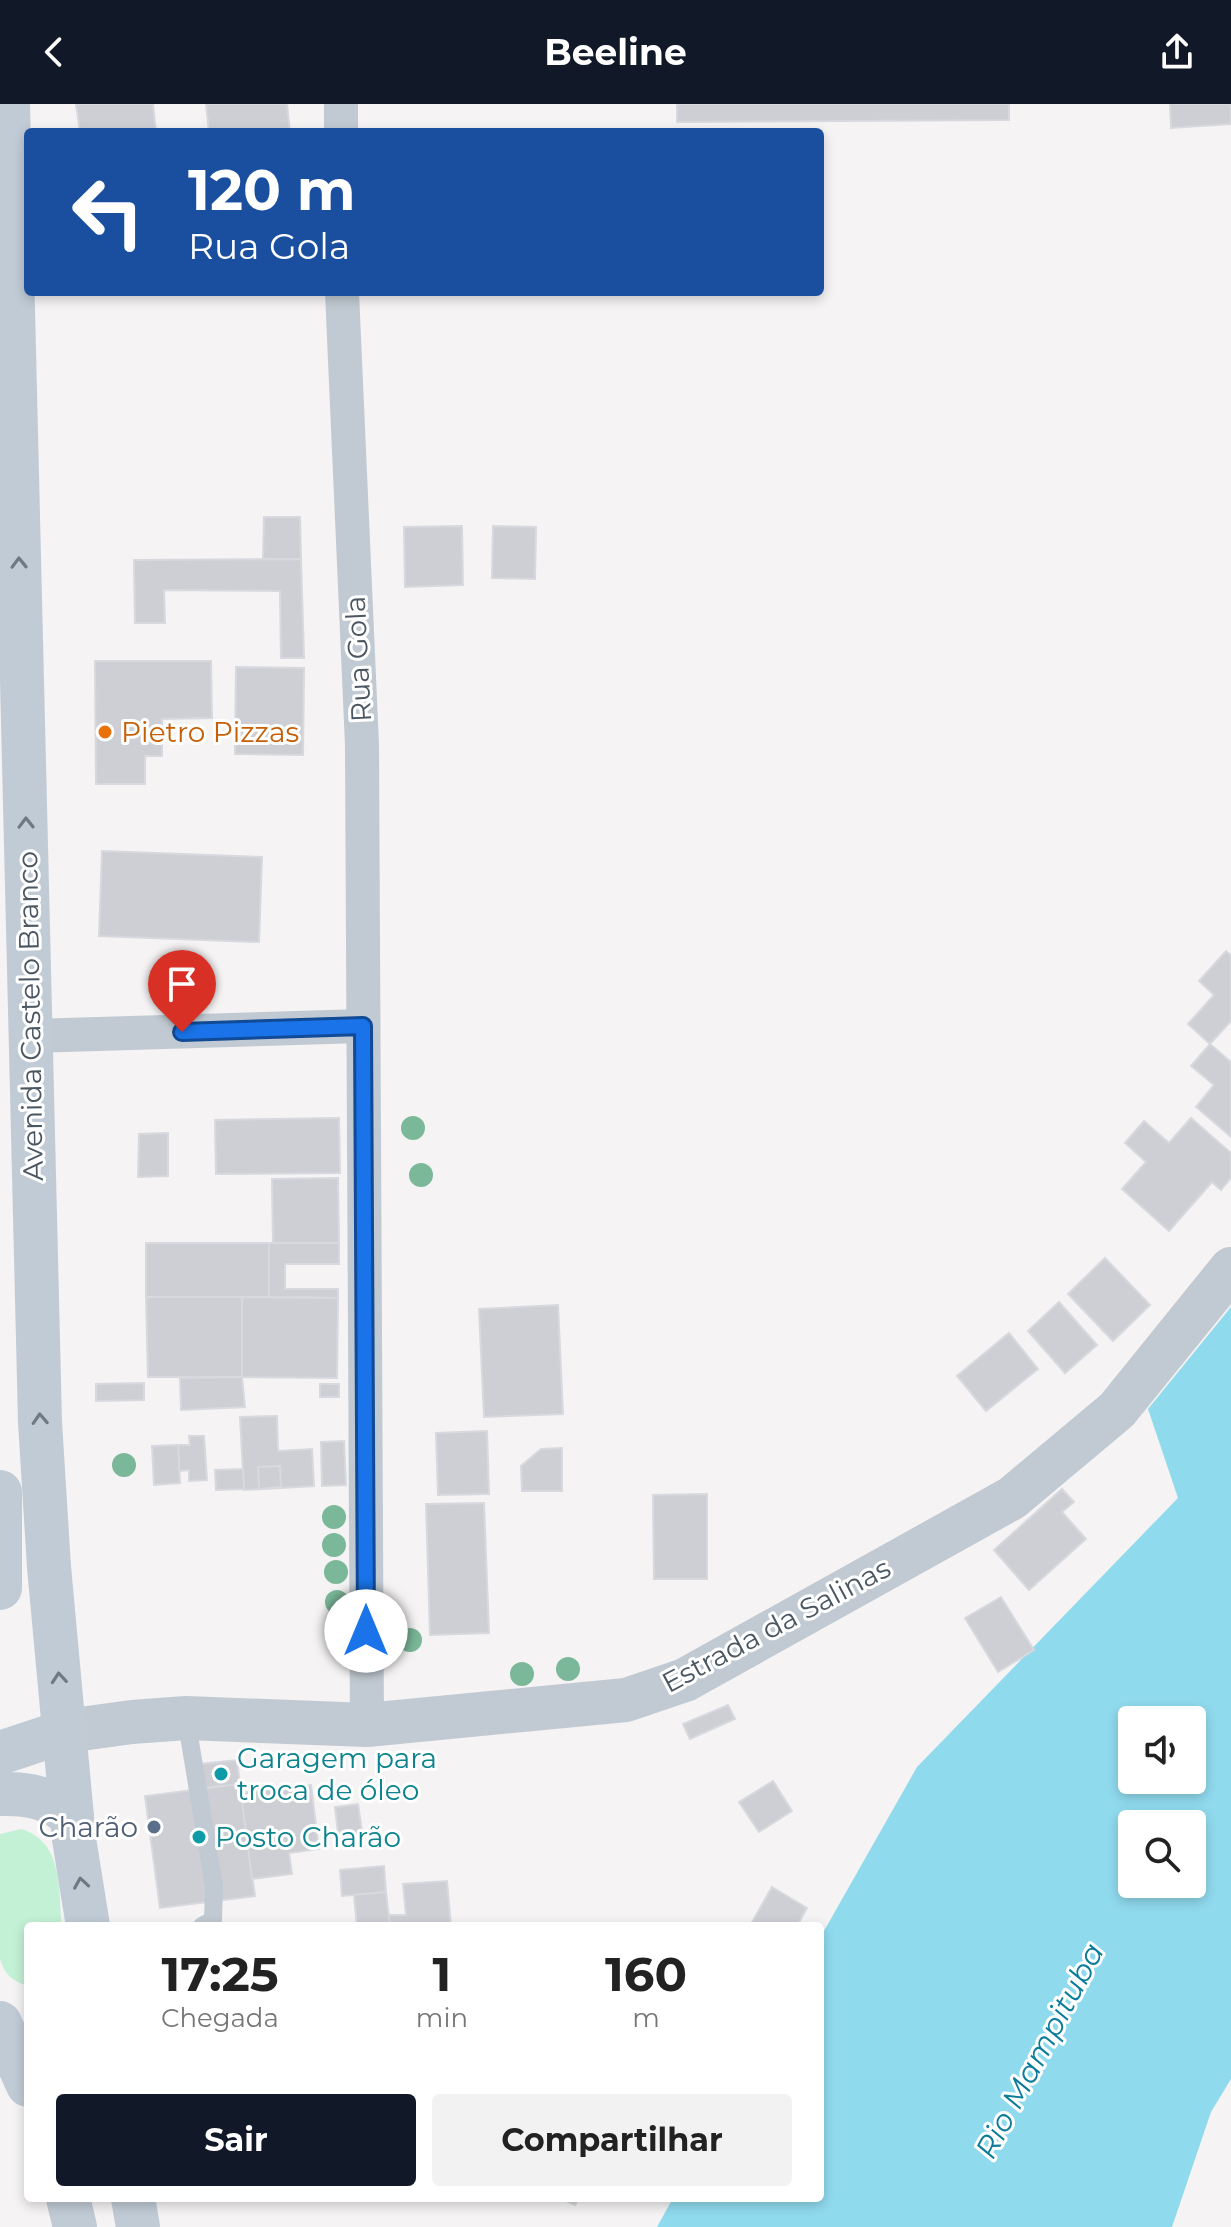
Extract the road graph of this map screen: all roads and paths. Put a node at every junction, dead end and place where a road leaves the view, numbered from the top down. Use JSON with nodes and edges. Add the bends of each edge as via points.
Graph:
{"nodes":[{"id":1,"x":8,"y":104,"type":"edge"},
{"id":2,"x":341,"y":104,"type":"edge"},
{"id":3,"x":341,"y":128,"type":"edge"},
{"id":4,"x":342,"y":296,"type":"edge"},
{"id":5,"x":363,"y":1026,"type":"junction"},
{"id":6,"x":31,"y":1036,"type":"junction"},
{"id":7,"x":1231,"y":1269,"type":"edge"},
{"id":8,"x":0,"y":1492,"type":"edge"},
{"id":9,"x":0,"y":1506,"type":"edge"},
{"id":10,"x":0,"y":1588,"type":"edge"},
{"id":11,"x":186,"y":1718,"type":"junction"},
{"id":12,"x":367,"y":1725,"type":"junction"},
{"id":13,"x":66,"y":1731,"type":"junction"},
{"id":14,"x":0,"y":1753,"type":"edge"},
{"id":15,"x":0,"y":1794,"type":"edge"},
{"id":16,"x":72,"y":1817,"type":"junction"},
{"id":17,"x":87,"y":1922,"type":"edge"},
{"id":18,"x":209,"y":1922,"type":"edge"},
{"id":19,"x":0,"y":2009,"type":"edge"},
{"id":20,"x":0,"y":2023,"type":"edge"},
{"id":21,"x":24,"y":2023,"type":"edge"},
{"id":22,"x":24,"y":2076,"type":"edge"},
{"id":23,"x":69,"y":2202,"type":"edge"},
{"id":24,"x":134,"y":2202,"type":"edge"},
{"id":25,"x":75,"y":2227,"type":"edge"},
{"id":26,"x":138,"y":2227,"type":"edge"}],
"edges":[{"from":6,"to":1,"type":"main road","name":"Avenida Castelo Branco","one_way":true},
{"from":2,"to":3,"type":"street"},
{"from":4,"to":5,"type":"street","name":"Rua Gola","via":[[362,745]]},
{"from":5,"to":6,"type":"street"},
{"from":5,"to":12,"type":"street","name":"Rua Gola"},
{"from":13,"to":6,"type":"main road","name":"Avenida Castelo Branco","one_way":true,"via":[[40,1422]]},
{"from":7,"to":12,"type":"street","name":"Estrada da Salinas","via":[[1117,1410],[1012,1498],[729,1657],[685,1680],[626,1700]]},
{"from":8,"to":9,"type":"main road"},
{"from":9,"to":10,"type":"main road"},
{"from":11,"to":12,"type":"street","name":"Estrada da Salinas"},
{"from":11,"to":13,"type":"street","name":"Estrada da Salinas"},
{"from":11,"to":18,"type":"lane","via":[[214,1886]]},
{"from":13,"to":14,"type":"main road"},
{"from":13,"to":16,"type":"main road","name":"Avenida Castelo Branco"},
{"from":15,"to":16,"type":"main road","via":[[45,1798]]},
{"from":17,"to":16,"type":"main road","name":"Avenida Castelo Branco","one_way":true},
{"from":19,"to":21,"type":"main road"},
{"from":20,"to":22,"type":"main road"},
{"from":23,"to":25,"type":"main road"},
{"from":24,"to":26,"type":"main road"}]}
